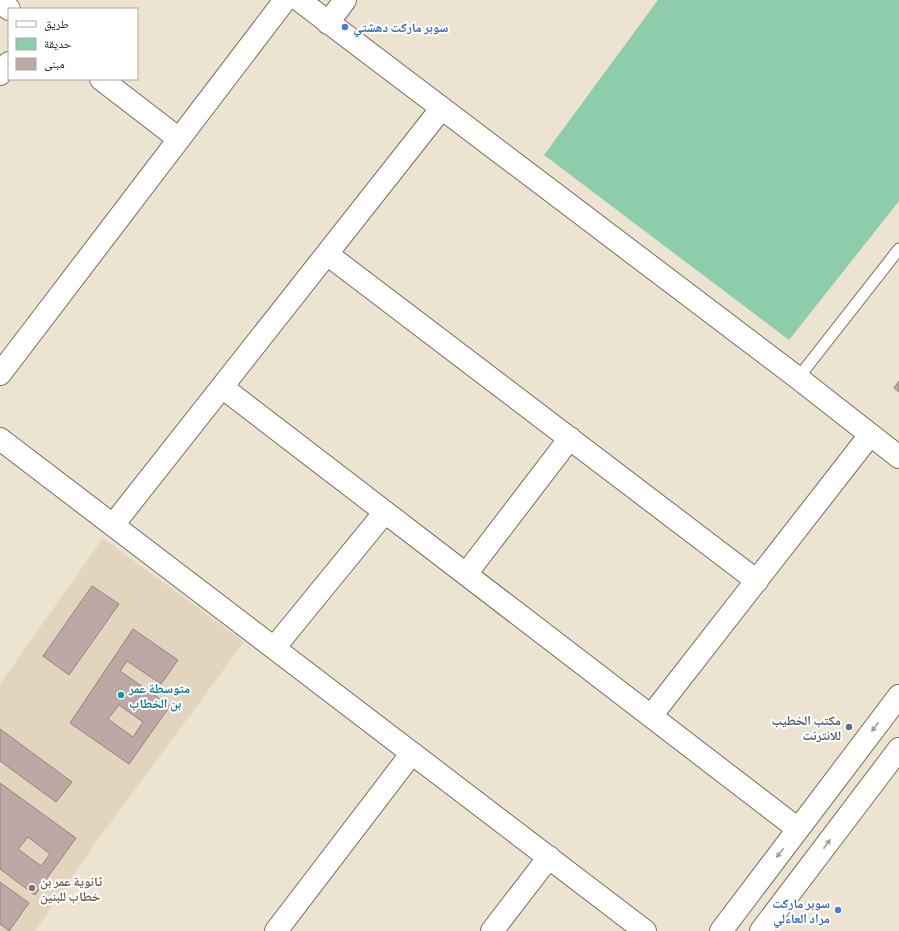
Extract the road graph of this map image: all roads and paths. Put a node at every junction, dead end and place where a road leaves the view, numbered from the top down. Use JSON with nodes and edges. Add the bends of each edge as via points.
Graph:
{"nodes":[{"id":1,"x":285,"y":0,"type":"edge"},
{"id":2,"x":298,"y":0,"type":"edge"},
{"id":3,"x":345,"y":0,"type":"edge"},
{"id":4,"x":0,"y":2,"type":"edge"},
{"id":5,"x":8,"y":8,"type":"edge"},
{"id":6,"x":328,"y":23,"type":"junction"},
{"id":7,"x":8,"y":64,"type":"edge"},
{"id":8,"x":0,"y":74,"type":"edge"},
{"id":9,"x":101,"y":80,"type":"edge"},
{"id":10,"x":442,"y":109,"type":"junction"},
{"id":11,"x":179,"y":139,"type":"junction"},
{"id":12,"x":899,"y":249,"type":"edge"},
{"id":13,"x":327,"y":254,"type":"junction"},
{"id":14,"x":0,"y":374,"type":"edge"},
{"id":15,"x":798,"y":378,"type":"junction"},
{"id":16,"x":222,"y":387,"type":"junction"},
{"id":17,"x":870,"y":435,"type":"junction"},
{"id":18,"x":570,"y":438,"type":"junction"},
{"id":19,"x":0,"y":439,"type":"edge"},
{"id":20,"x":899,"y":457,"type":"edge"},
{"id":21,"x":385,"y":512,"type":"junction"},
{"id":22,"x":113,"y":525,"type":"junction"},
{"id":23,"x":466,"y":574,"type":"junction"},
{"id":24,"x":757,"y":580,"type":"junction"},
{"id":25,"x":274,"y":648,"type":"junction"},
{"id":26,"x":899,"y":696,"type":"edge"},
{"id":27,"x":651,"y":716,"type":"junction"},
{"id":28,"x":899,"y":749,"type":"edge"},
{"id":29,"x":412,"y":753,"type":"junction"},
{"id":30,"x":798,"y":829,"type":"junction"},
{"id":31,"x":549,"y":858,"type":"junction"},
{"id":32,"x":276,"y":931,"type":"edge"},
{"id":33,"x":492,"y":931,"type":"edge"},
{"id":34,"x":645,"y":931,"type":"edge"},
{"id":35,"x":720,"y":931,"type":"edge"},
{"id":36,"x":761,"y":931,"type":"edge"}],
"edges":[{"from":1,"to":11,"type":"street"},
{"from":2,"to":6,"type":"street"},
{"from":3,"to":6,"type":"street"},
{"from":4,"to":5,"type":"street"},
{"from":6,"to":10,"type":"street"},
{"from":7,"to":8,"type":"street"},
{"from":9,"to":11,"type":"street"},
{"from":10,"to":13,"type":"street"},
{"from":10,"to":15,"type":"street"},
{"from":11,"to":14,"type":"street"},
{"from":12,"to":15,"type":"lane"},
{"from":13,"to":16,"type":"street"},
{"from":13,"to":18,"type":"street"},
{"from":15,"to":17,"type":"street"},
{"from":16,"to":21,"type":"street"},
{"from":16,"to":22,"type":"street"},
{"from":17,"to":20,"type":"street"},
{"from":17,"to":24,"type":"street"},
{"from":18,"to":23,"type":"street"},
{"from":18,"to":24,"type":"street"},
{"from":19,"to":22,"type":"street"},
{"from":21,"to":23,"type":"street"},
{"from":21,"to":25,"type":"street"},
{"from":22,"to":25,"type":"street"},
{"from":23,"to":27,"type":"street"},
{"from":24,"to":27,"type":"street"},
{"from":25,"to":29,"type":"street"},
{"from":26,"to":30,"type":"street","one_way":true},
{"from":27,"to":30,"type":"street"},
{"from":36,"to":28,"type":"street","one_way":true},
{"from":29,"to":31,"type":"street"},
{"from":29,"to":32,"type":"street"},
{"from":30,"to":35,"type":"street","one_way":true},
{"from":31,"to":33,"type":"street"},
{"from":31,"to":34,"type":"street"}]}
